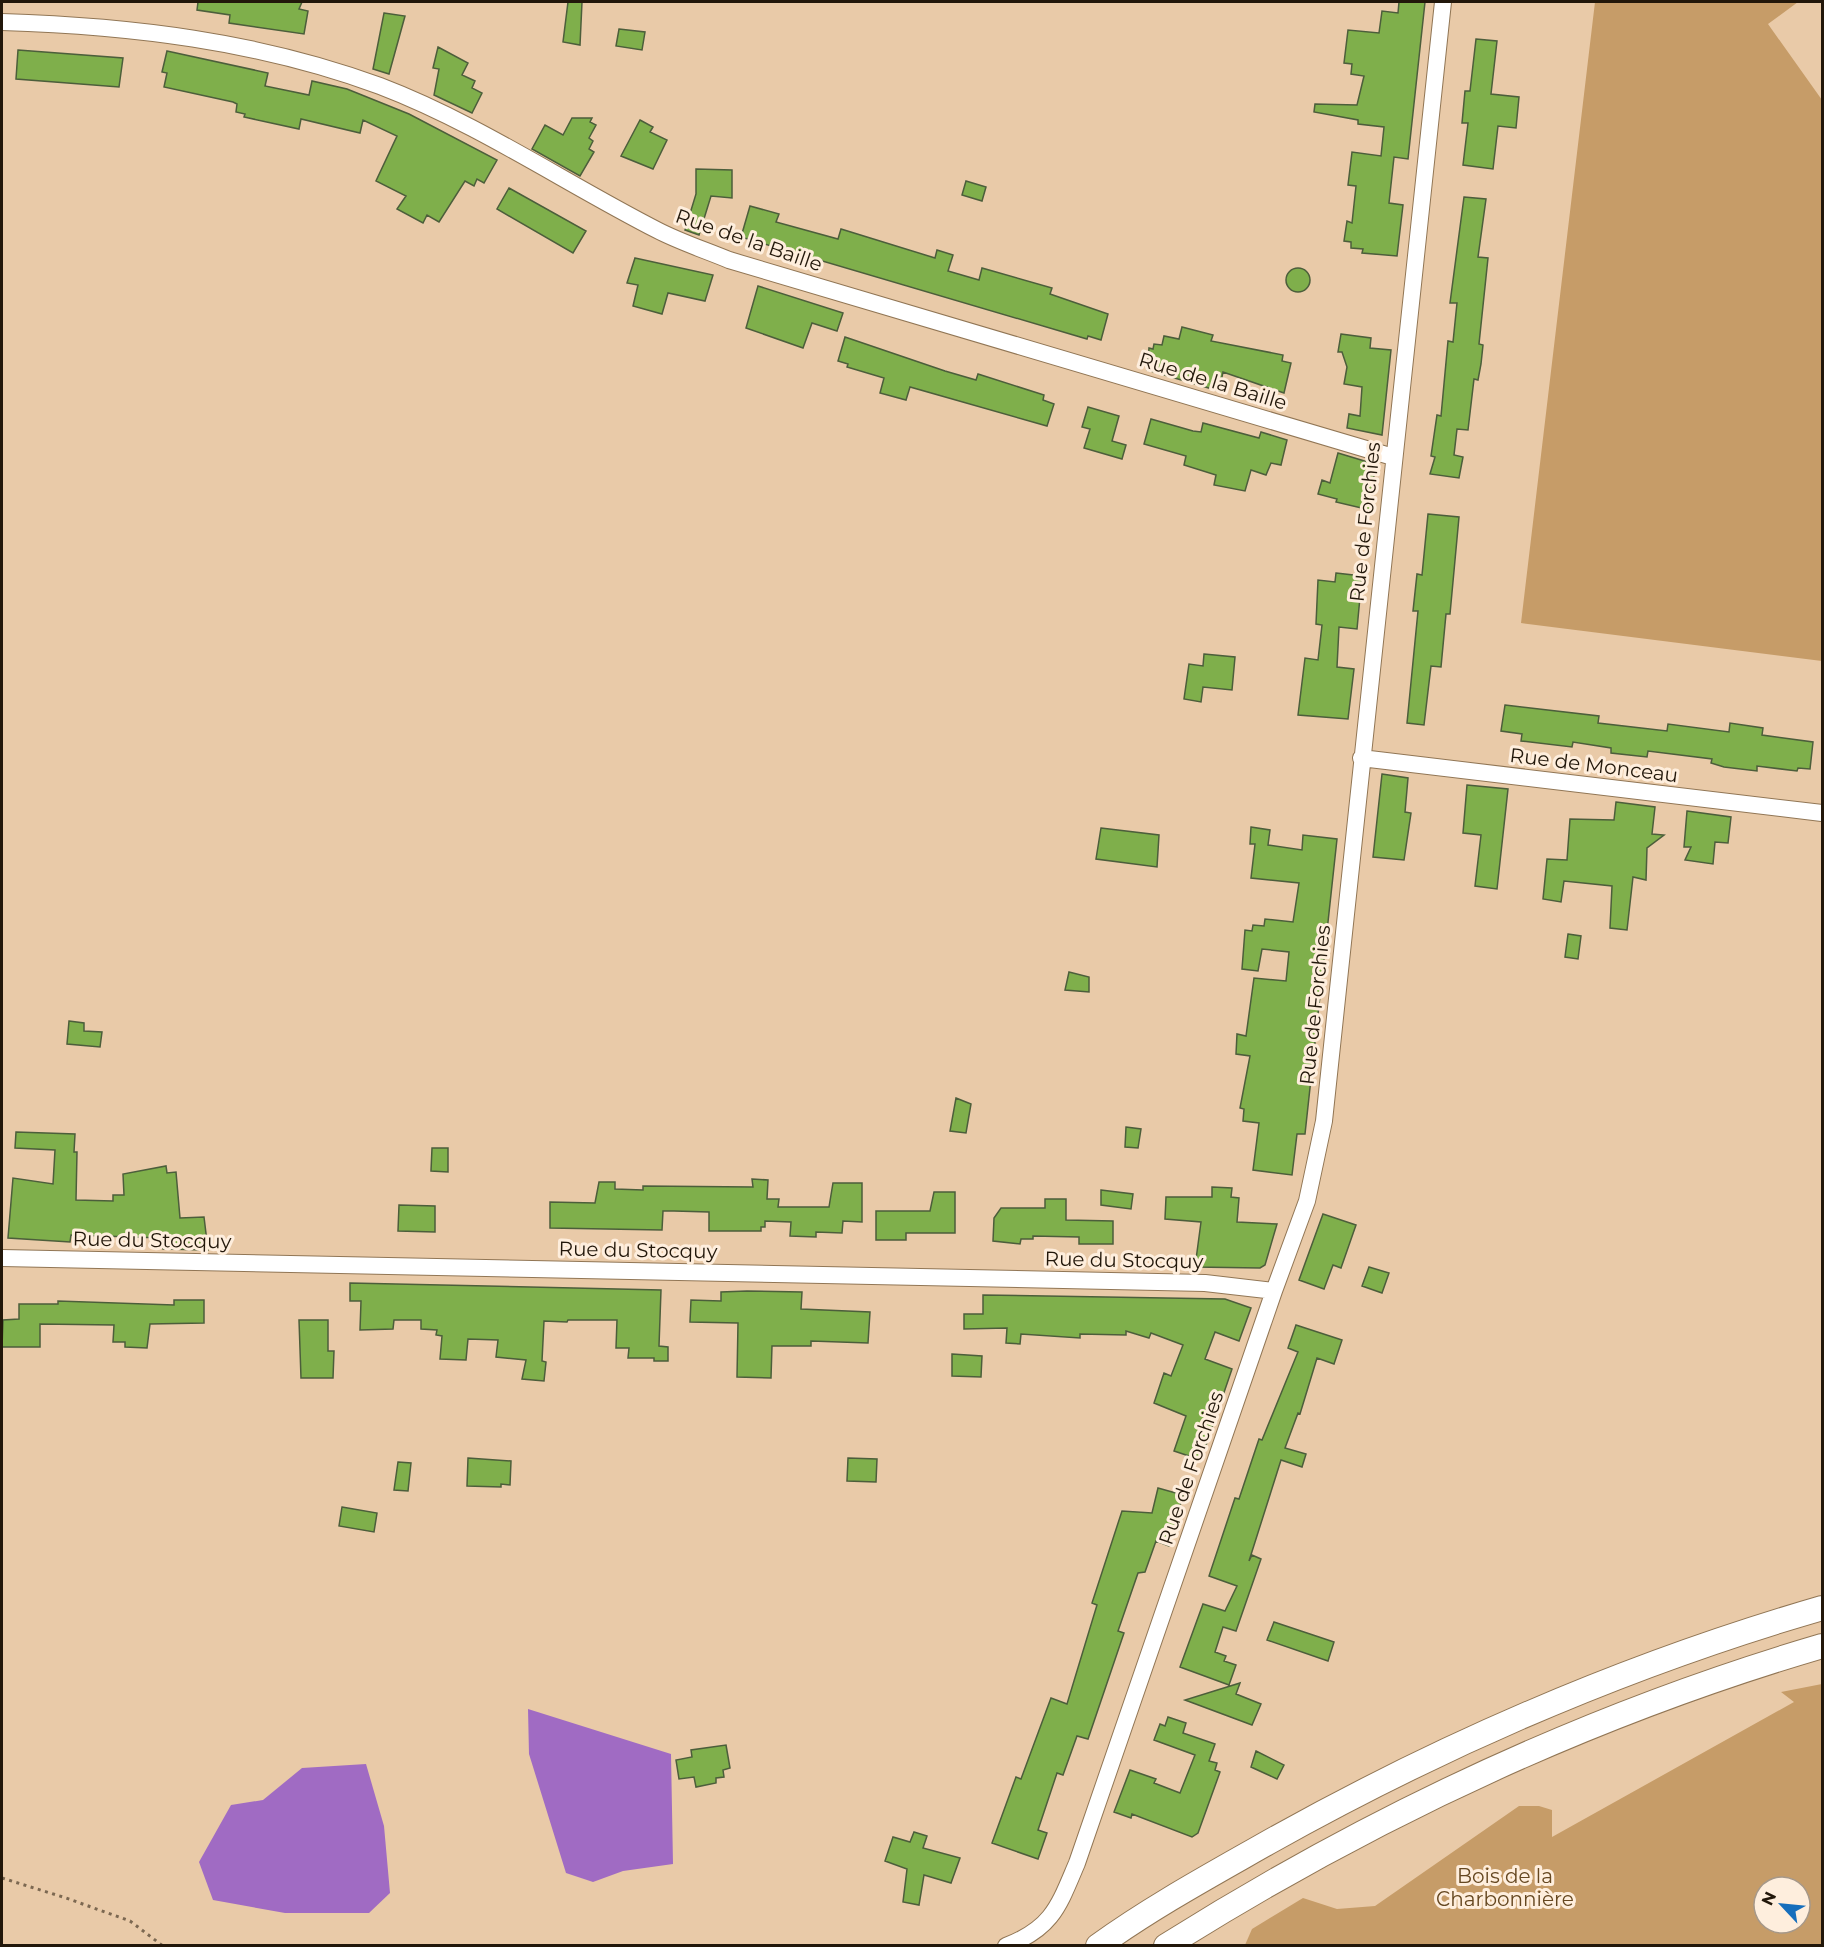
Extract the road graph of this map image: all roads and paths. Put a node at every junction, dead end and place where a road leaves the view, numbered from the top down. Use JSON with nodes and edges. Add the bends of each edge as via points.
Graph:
{"nodes":[{"id":1,"x":1443,"y":2,"type":"edge"},
{"id":2,"x":2,"y":22,"type":"edge"},
{"id":3,"x":1393,"y":457,"type":"junction"},
{"id":4,"x":1361,"y":758,"type":"junction"},
{"id":5,"x":1822,"y":813,"type":"edge"},
{"id":6,"x":2,"y":1258,"type":"edge"},
{"id":7,"x":1274,"y":1291,"type":"junction"},
{"id":8,"x":1822,"y":1608,"type":"edge"},
{"id":9,"x":1822,"y":1646,"type":"edge"},
{"id":10,"x":2,"y":1878,"type":"edge"},
{"id":11,"x":163,"y":1946,"type":"edge"},
{"id":12,"x":1006,"y":1946,"type":"edge"},
{"id":13,"x":1098,"y":1946,"type":"edge"},
{"id":14,"x":1166,"y":1946,"type":"edge"}],
"edges":[{"from":1,"to":3,"type":"street","name":"Rue de Forchies"},
{"from":2,"to":3,"type":"street","name":"Rue de la Baille","via":[[184,35],[298,59],[381,87],[453,120],[660,232],[729,260]]},
{"from":3,"to":4,"type":"street","name":"Rue de Forchies"},
{"from":4,"to":5,"type":"street","name":"Rue de Monceau"},
{"from":4,"to":7,"type":"street","name":"Rue de Forchies","via":[[1324,1121],[1307,1201]]},
{"from":6,"to":7,"type":"street","name":"Rue du Stocquy","via":[[1205,1282]]},
{"from":7,"to":12,"type":"street","name":"Rue de Forchies","via":[[1077,1863],[1056,1912],[1025,1938]]},
{"from":8,"to":13,"type":"main road","via":[[1746,1630],[1653,1664],[1468,1740],[1296,1827]]},
{"from":9,"to":14,"type":"main road","via":[[1668,1697],[1400,1812]]},
{"from":10,"to":11,"type":"path","via":[[130,1921]]}]}
